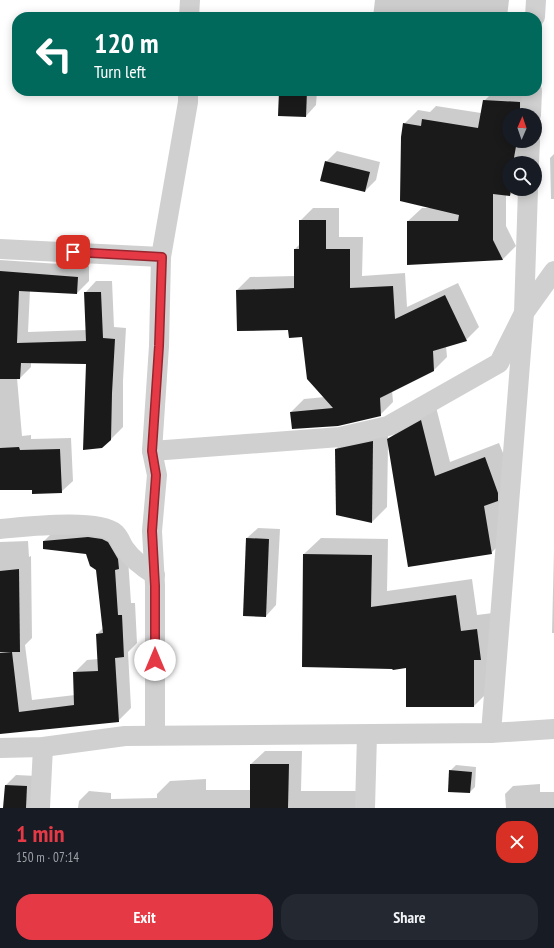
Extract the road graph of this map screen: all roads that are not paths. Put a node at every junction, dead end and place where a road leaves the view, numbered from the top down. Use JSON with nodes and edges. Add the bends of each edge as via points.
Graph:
{"nodes":[{"id":1,"x":190,"y":0,"type":"edge"},
{"id":2,"x":536,"y":0,"type":"edge"},
{"id":3,"x":189,"y":12,"type":"edge"},
{"id":4,"x":535,"y":12,"type":"edge"},
{"id":5,"x":188,"y":96,"type":"edge"},
{"id":6,"x":532,"y":96,"type":"edge"},
{"id":7,"x":531,"y":108,"type":"edge"},
{"id":8,"x":528,"y":196,"type":"edge"},
{"id":9,"x":0,"y":249,"type":"edge"},
{"id":10,"x":162,"y":257,"type":"junction"},
{"id":11,"x":554,"y":272,"type":"edge"},
{"id":12,"x":524,"y":313,"type":"junction"},
{"id":13,"x":152,"y":451,"type":"junction"},
{"id":14,"x":0,"y":529,"type":"edge"},
{"id":15,"x":155,"y":575,"type":"junction"},
{"id":16,"x":554,"y":729,"type":"edge"},
{"id":17,"x":491,"y":733,"type":"junction"},
{"id":18,"x":156,"y":735,"type":"junction"},
{"id":19,"x":367,"y":735,"type":"junction"},
{"id":20,"x":43,"y":747,"type":"junction"},
{"id":21,"x":0,"y":748,"type":"edge"},
{"id":22,"x":40,"y":808,"type":"edge"},
{"id":23,"x":365,"y":808,"type":"edge"}],
"edges":[{"from":1,"to":3,"type":"street"},
{"from":2,"to":4,"type":"street"},
{"from":5,"to":10,"type":"street"},
{"from":6,"to":7,"type":"street"},
{"from":8,"to":12,"type":"street"},
{"from":9,"to":10,"type":"street"},
{"from":10,"to":13,"type":"street"},
{"from":11,"to":12,"type":"street"},
{"from":12,"to":13,"type":"street","via":[[499,363],[388,426],[340,437]]},
{"from":12,"to":17,"type":"street"},
{"from":13,"to":15,"type":"street","via":[[156,475],[152,531]]},
{"from":14,"to":15,"type":"street","via":[[44,525],[108,528],[117,534],[125,549],[141,566]]},
{"from":15,"to":18,"type":"street"},
{"from":16,"to":17,"type":"street"},
{"from":17,"to":19,"type":"street"},
{"from":18,"to":19,"type":"street"},
{"from":18,"to":20,"type":"street","via":[[125,736]]},
{"from":19,"to":23,"type":"street"},
{"from":20,"to":21,"type":"street"},
{"from":20,"to":22,"type":"street"}]}
